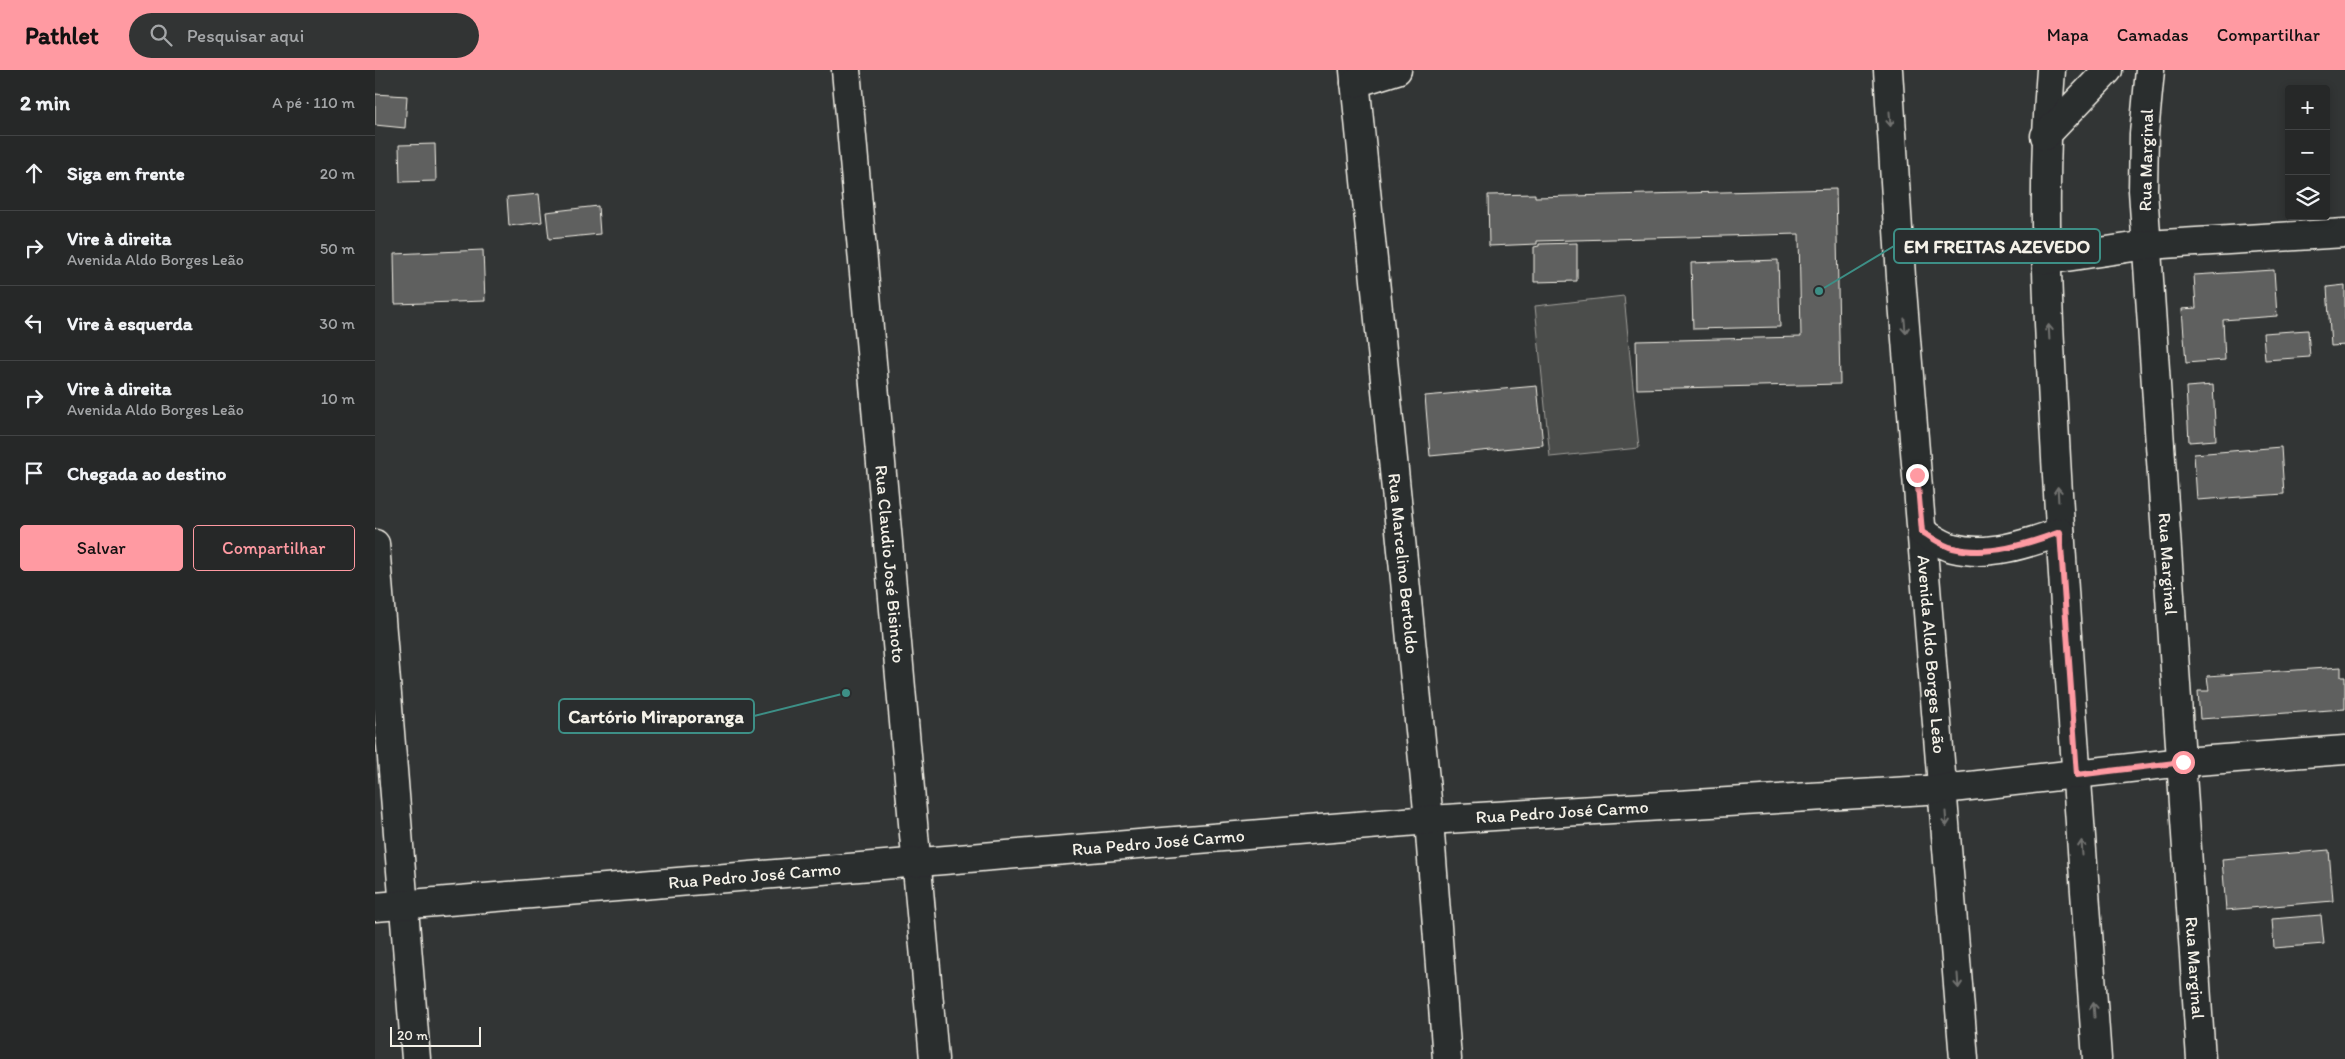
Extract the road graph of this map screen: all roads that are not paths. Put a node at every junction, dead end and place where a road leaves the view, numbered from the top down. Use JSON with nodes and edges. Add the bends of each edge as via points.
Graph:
{"nodes":[{"id":1,"x":846,"y":70,"type":"edge"},
{"id":2,"x":1397,"y":70,"type":"edge"},
{"id":3,"x":1887,"y":70,"type":"edge"},
{"id":4,"x":2051,"y":70,"type":"edge"},
{"id":5,"x":2109,"y":70,"type":"edge"},
{"id":6,"x":2150,"y":70,"type":"edge"},
{"id":7,"x":1355,"y":76,"type":"edge"},
{"id":8,"x":2045,"y":136,"type":"junction"},
{"id":9,"x":2345,"y":233,"type":"edge"},
{"id":10,"x":2147,"y":245,"type":"junction"},
{"id":11,"x":2045,"y":260,"type":"junction"},
{"id":12,"x":1922,"y":532,"type":"junction"},
{"id":13,"x":2060,"y":532,"type":"junction"},
{"id":14,"x":375,"y":544,"type":"edge"},
{"id":15,"x":2345,"y":750,"type":"edge"},
{"id":16,"x":2183,"y":762,"type":"junction"},
{"id":17,"x":2077,"y":775,"type":"junction"},
{"id":18,"x":1943,"y":789,"type":"junction"},
{"id":19,"x":1429,"y":820,"type":"junction"},
{"id":20,"x":918,"y":862,"type":"junction"},
{"id":21,"x":404,"y":905,"type":"junction"},
{"id":22,"x":375,"y":907,"type":"edge"},
{"id":23,"x":416,"y":1059,"type":"edge"},
{"id":24,"x":934,"y":1059,"type":"edge"},
{"id":25,"x":1447,"y":1059,"type":"edge"},
{"id":26,"x":1964,"y":1059,"type":"edge"},
{"id":27,"x":2097,"y":1059,"type":"edge"},
{"id":28,"x":2201,"y":1059,"type":"edge"}],
"edges":[{"from":1,"to":20,"type":"street","name":"Rua Claudio José Bisinoto"},
{"from":2,"to":7,"type":"street"},
{"from":3,"to":12,"type":"street","name":"Avenida Aldo Borges Leão","one_way":true},
{"from":4,"to":8,"type":"street"},
{"from":5,"to":8,"type":"street"},
{"from":6,"to":10,"type":"street","name":"Rua Marginal","via":[[2143,190]]},
{"from":7,"to":19,"type":"street","name":"Rua Marcelino Bertoldo"},
{"from":8,"to":11,"type":"street"},
{"from":9,"to":10,"type":"street"},
{"from":10,"to":11,"type":"street"},
{"from":10,"to":16,"type":"street","name":"Rua Marginal"},
{"from":13,"to":11,"type":"street","one_way":true},
{"from":12,"to":13,"type":"street","via":[[1952,548],[1979,552],[2028,544]]},
{"from":12,"to":18,"type":"street","name":"Avenida Aldo Borges Leão"},
{"from":13,"to":17,"type":"street"},
{"from":14,"to":21,"type":"street"},
{"from":15,"to":16,"type":"street","name":"Rua Pedro José Carmo"},
{"from":16,"to":17,"type":"street","name":"Rua Pedro José Carmo"},
{"from":16,"to":28,"type":"street","name":"Rua Marginal"},
{"from":17,"to":18,"type":"street","name":"Rua Pedro José Carmo"},
{"from":27,"to":17,"type":"street","one_way":true},
{"from":18,"to":19,"type":"street","name":"Rua Pedro José Carmo"},
{"from":18,"to":26,"type":"street","name":"Avenida Aldo Borges Leão","one_way":true},
{"from":19,"to":20,"type":"street","name":"Rua Pedro José Carmo"},
{"from":19,"to":25,"type":"street","name":"Rua Marcelino Bertoldo"},
{"from":20,"to":21,"type":"street","name":"Rua Pedro José Carmo"},
{"from":20,"to":24,"type":"street","name":"Rua Claudio José Bisinoto"},
{"from":21,"to":22,"type":"street","name":"Rua Pedro José Carmo"},
{"from":21,"to":23,"type":"street"}]}
